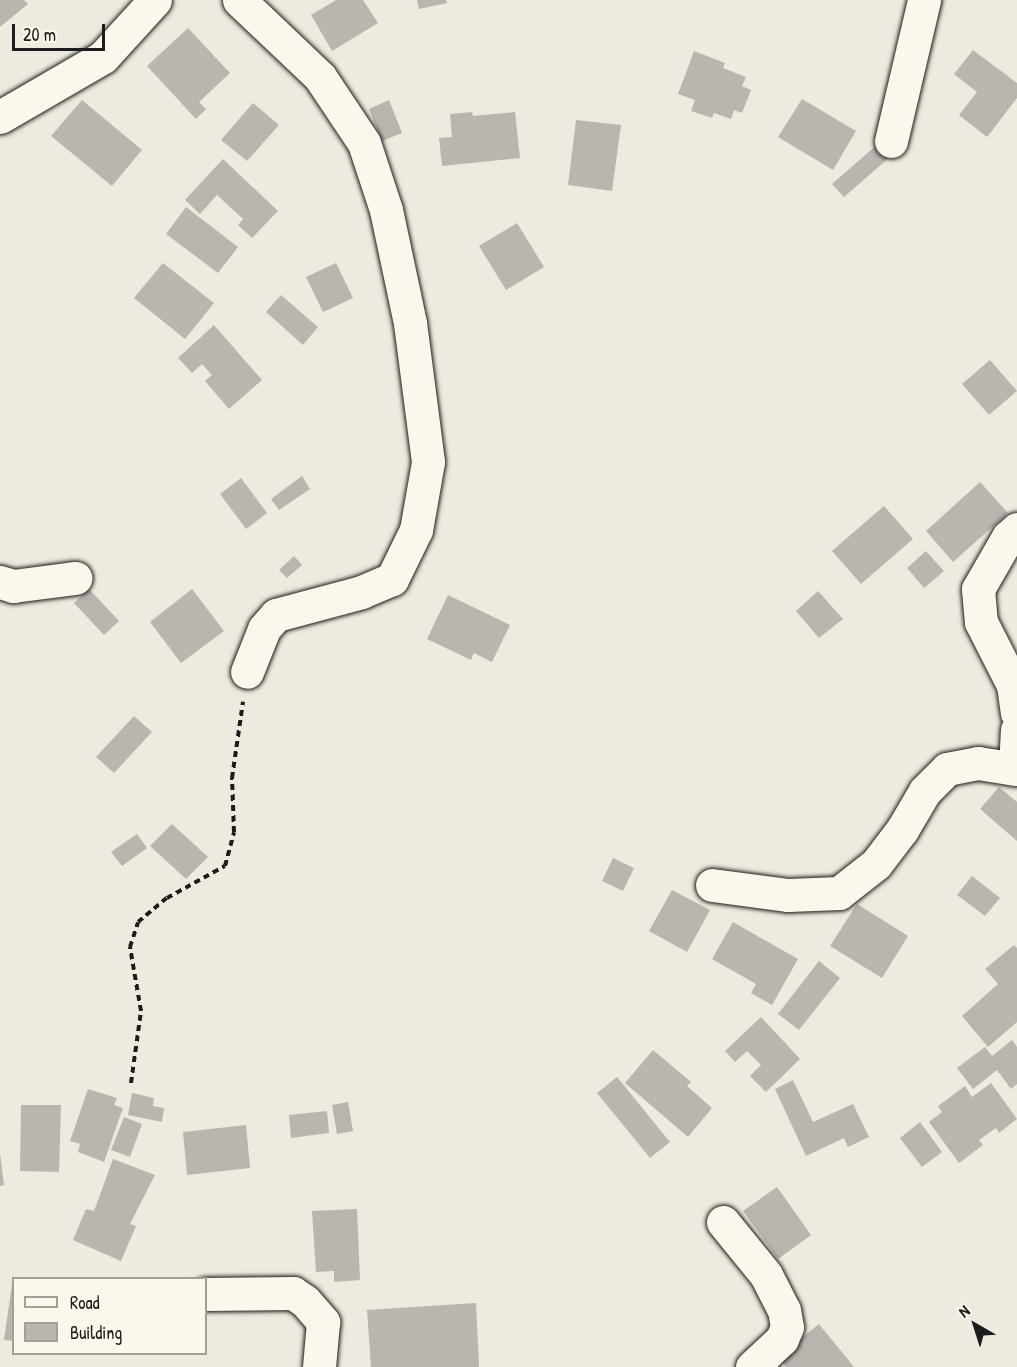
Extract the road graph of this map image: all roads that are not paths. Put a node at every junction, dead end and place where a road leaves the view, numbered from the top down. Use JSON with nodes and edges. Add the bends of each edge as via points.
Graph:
{"nodes":[{"id":1,"x":155,"y":0,"type":"edge"},
{"id":2,"x":239,"y":0,"type":"edge"},
{"id":3,"x":924,"y":0,"type":"edge"},
{"id":4,"x":0,"y":117,"type":"edge"},
{"id":5,"x":891,"y":141,"type":"dead end"},
{"id":6,"x":1017,"y":529,"type":"edge"},
{"id":7,"x":75,"y":578,"type":"dead end"},
{"id":8,"x":0,"y":582,"type":"edge"},
{"id":9,"x":247,"y":672,"type":"road end"},
{"id":10,"x":1017,"y":713,"type":"edge"},
{"id":11,"x":1017,"y":730,"type":"edge"},
{"id":12,"x":1016,"y":768,"type":"edge"},
{"id":13,"x":712,"y":885,"type":"dead end"},
{"id":14,"x":723,"y":1222,"type":"dead end"},
{"id":15,"x":207,"y":1294,"type":"edge"},
{"id":16,"x":319,"y":1367,"type":"edge"},
{"id":17,"x":752,"y":1367,"type":"edge"}],
"edges":[{"from":1,"to":4,"type":"street","via":[[103,57]]},
{"from":2,"to":9,"type":"street","via":[[320,76],[364,143],[386,210],[410,323],[428,462],[416,530],[392,579],[362,592],[276,615],[264,629]]},
{"from":3,"to":5,"type":"street"},
{"from":6,"to":10,"type":"street","via":[[1008,537],[978,589],[981,622],[1013,685]]},
{"from":7,"to":8,"type":"street","via":[[13,586]]},
{"from":11,"to":12,"type":"street"},
{"from":12,"to":13,"type":"street","via":[[978,763],[947,769],[925,791],[876,864],[839,893],[788,896]]},
{"from":14,"to":17,"type":"street","via":[[766,1275],[784,1310],[787,1327],[782,1339]]},
{"from":15,"to":16,"type":"street","via":[[293,1293],[323,1322]]}]}
